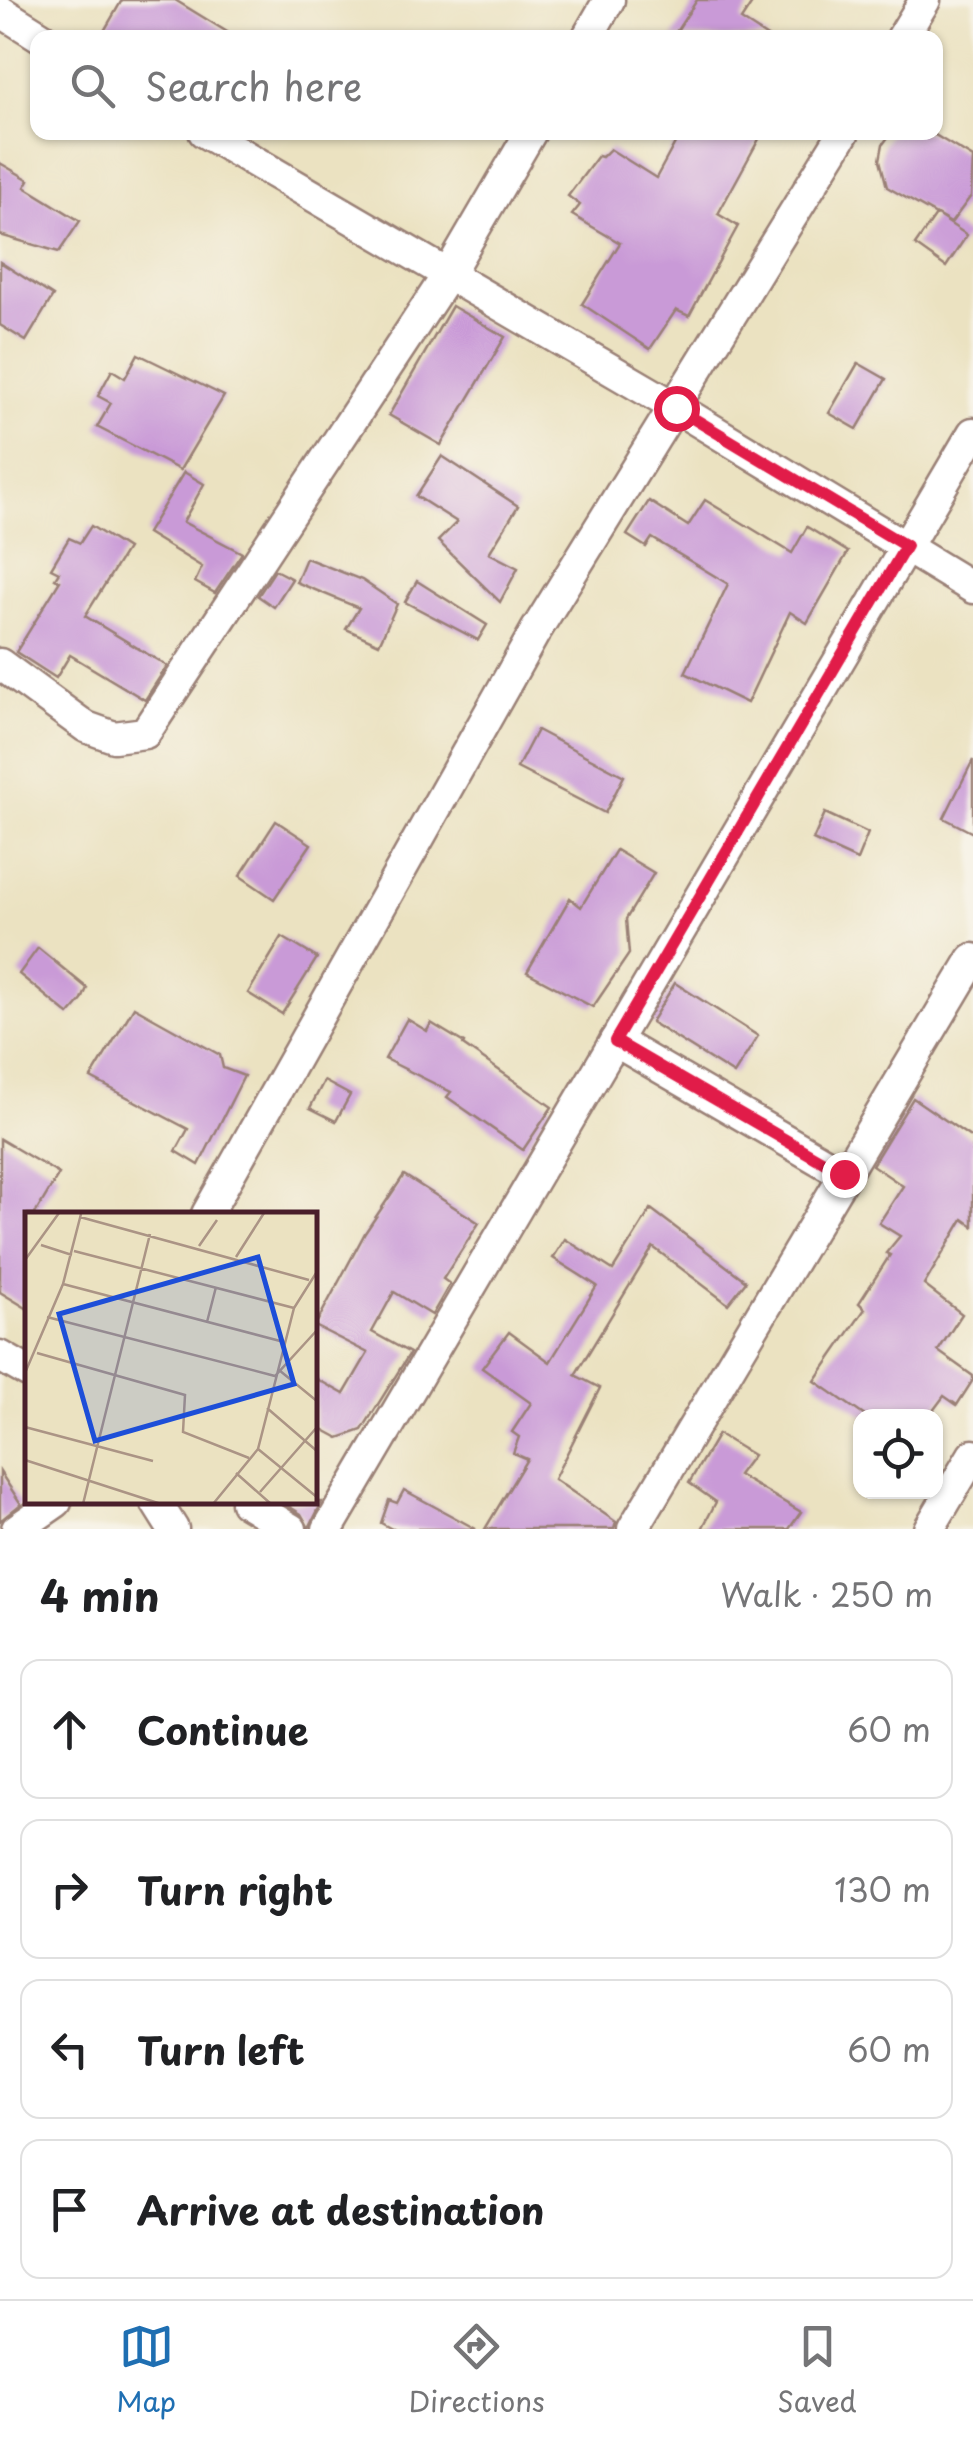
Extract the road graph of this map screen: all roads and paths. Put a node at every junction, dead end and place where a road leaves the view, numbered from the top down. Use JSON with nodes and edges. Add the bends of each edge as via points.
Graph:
{"nodes":[{"id":1,"x":609,"y":0,"type":"edge"},
{"id":2,"x":925,"y":0,"type":"edge"},
{"id":3,"x":0,"y":11,"type":"edge"},
{"id":4,"x":31,"y":30,"type":"edge"},
{"id":5,"x":592,"y":30,"type":"edge"},
{"id":6,"x":907,"y":30,"type":"edge"},
{"id":7,"x":218,"y":140,"type":"edge"},
{"id":8,"x":526,"y":140,"type":"edge"},
{"id":9,"x":839,"y":140,"type":"edge"},
{"id":10,"x":447,"y":276,"type":"junction"},
{"id":11,"x":676,"y":408,"type":"junction"},
{"id":12,"x":973,"y":434,"type":"edge"},
{"id":13,"x":906,"y":546,"type":"junction"},
{"id":14,"x":973,"y":588,"type":"edge"},
{"id":15,"x":0,"y":664,"type":"edge"},
{"id":16,"x":973,"y":959,"type":"edge"},
{"id":17,"x":615,"y":1041,"type":"junction"},
{"id":18,"x":844,"y":1174,"type":"junction"},
{"id":19,"x":208,"y":1212,"type":"edge"},
{"id":20,"x":0,"y":1356,"type":"edge"},
{"id":21,"x":25,"y":1370,"type":"edge"},
{"id":22,"x":973,"y":1455,"type":"edge"},
{"id":23,"x":53,"y":1504,"type":"edge"},
{"id":24,"x":157,"y":1504,"type":"edge"},
{"id":25,"x":249,"y":1504,"type":"edge"},
{"id":26,"x":17,"y":1529,"type":"edge"},
{"id":27,"x":172,"y":1529,"type":"edge"},
{"id":28,"x":291,"y":1529,"type":"edge"},
{"id":29,"x":328,"y":1529,"type":"edge"},
{"id":30,"x":633,"y":1529,"type":"edge"},
{"id":31,"x":929,"y":1529,"type":"edge"}],
"edges":[{"from":1,"to":5,"type":"street"},
{"from":2,"to":6,"type":"street"},
{"from":3,"to":4,"type":"street"},
{"from":7,"to":10,"type":"street"},
{"from":8,"to":10,"type":"street"},
{"from":9,"to":11,"type":"street"},
{"from":10,"to":11,"type":"street"},
{"from":10,"to":15,"type":"street","via":[[145,733],[114,737],[86,727]]},
{"from":11,"to":13,"type":"street"},
{"from":11,"to":19,"type":"street","via":[[534,632]]},
{"from":12,"to":13,"type":"street"},
{"from":13,"to":14,"type":"street"},
{"from":13,"to":17,"type":"street"},
{"from":16,"to":18,"type":"street"},
{"from":17,"to":18,"type":"street"},
{"from":17,"to":29,"type":"street"},
{"from":18,"to":30,"type":"street"},
{"from":20,"to":21,"type":"street"},
{"from":22,"to":31,"type":"street"},
{"from":23,"to":26,"type":"street"},
{"from":24,"to":27,"type":"street"},
{"from":25,"to":28,"type":"street"}]}
